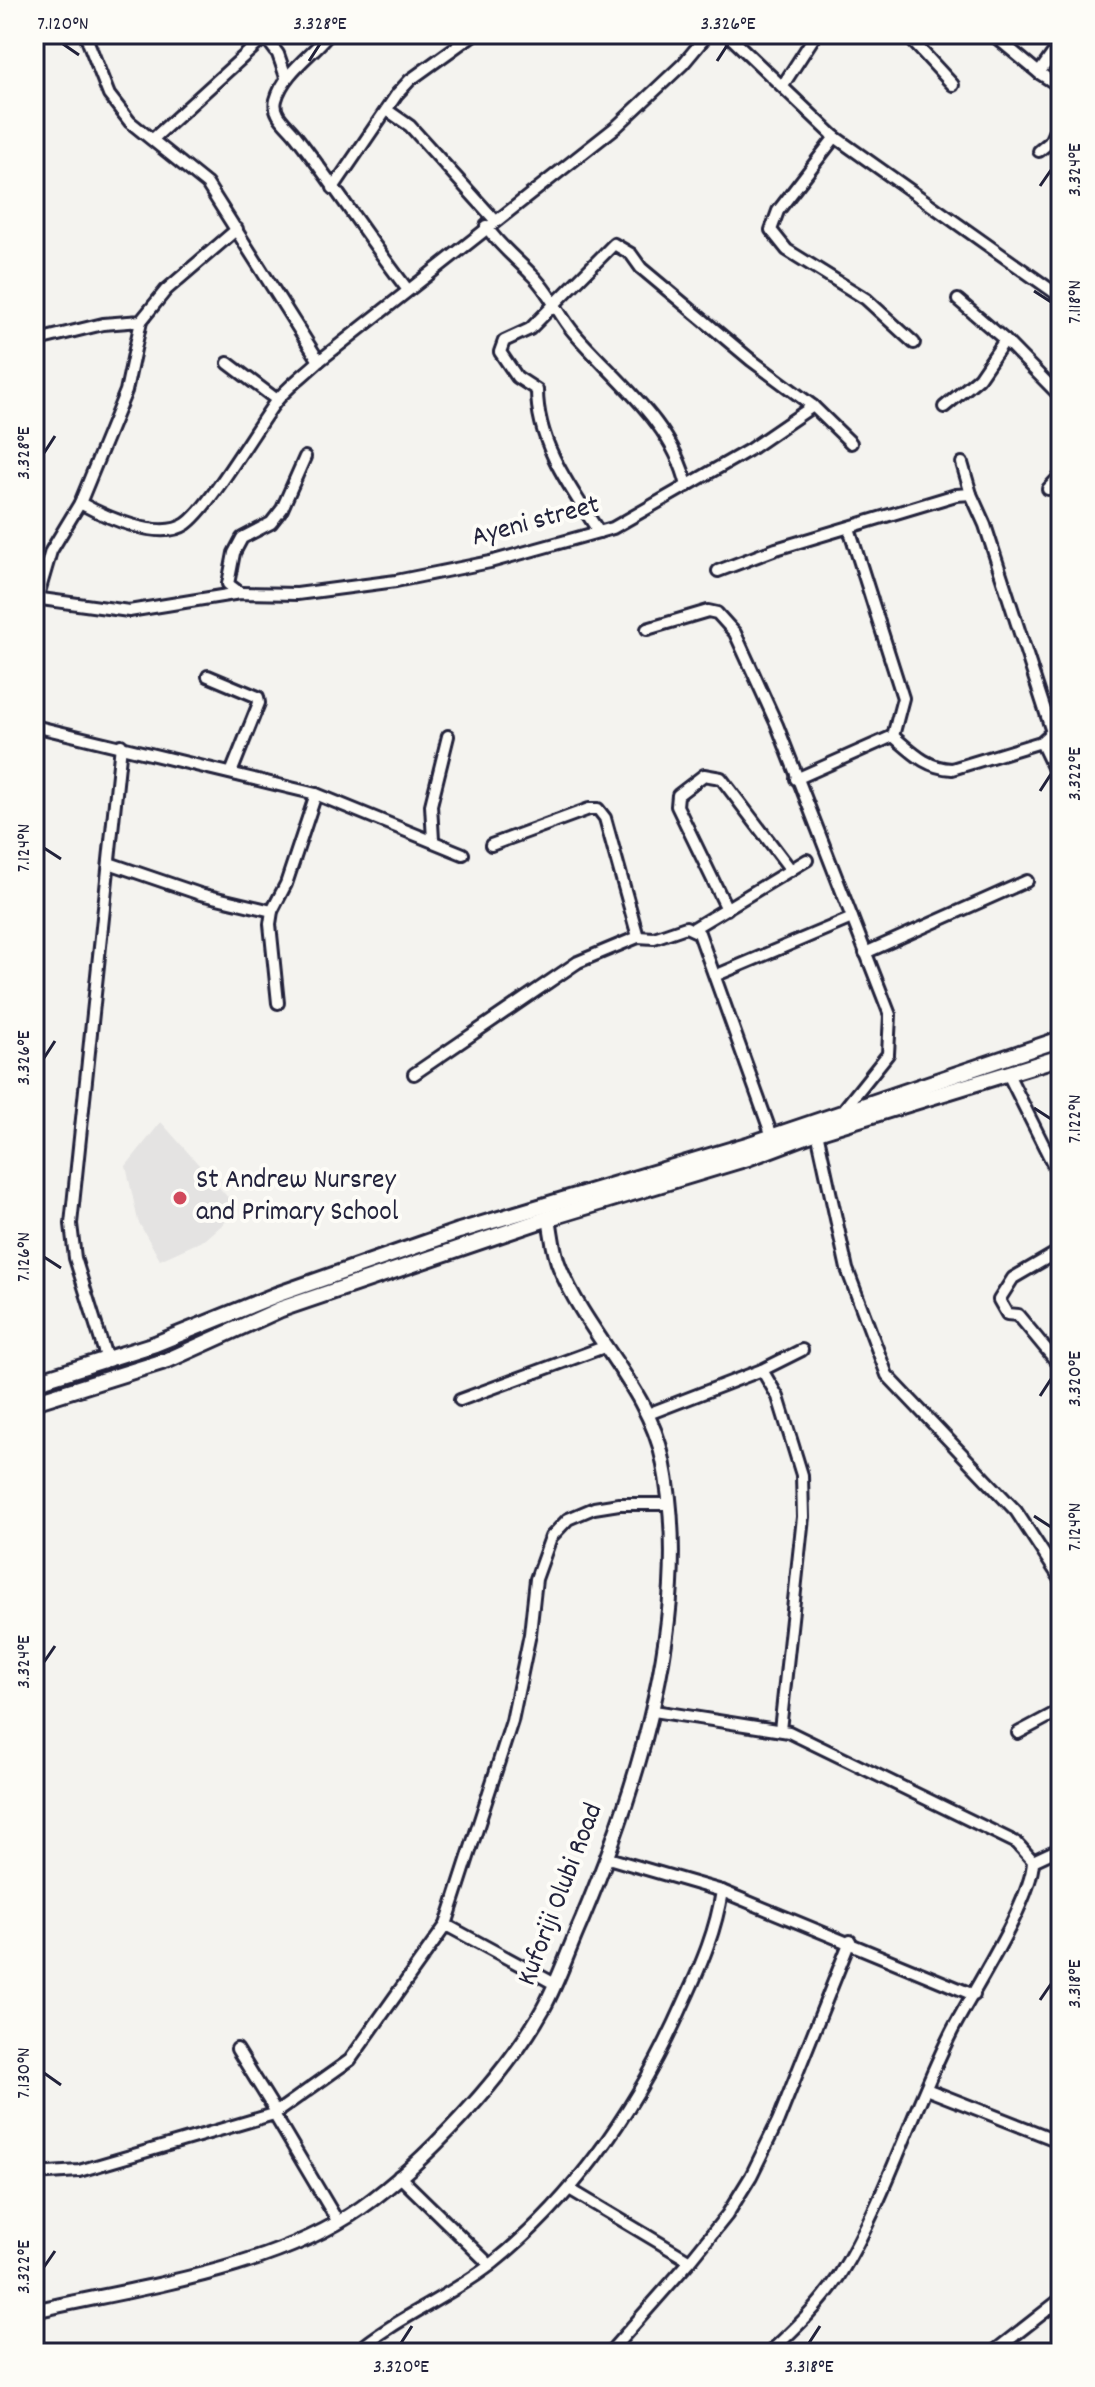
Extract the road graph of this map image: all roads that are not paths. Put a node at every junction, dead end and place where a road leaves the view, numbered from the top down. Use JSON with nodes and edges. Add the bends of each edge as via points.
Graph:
{"nodes":[{"id":1,"x":85,"y":34,"type":"edge"},
{"id":2,"x":329,"y":34,"type":"edge"},
{"id":3,"x":474,"y":34,"type":"edge"},
{"id":4,"x":708,"y":34,"type":"edge"},
{"id":5,"x":727,"y":34,"type":"edge"},
{"id":6,"x":816,"y":34,"type":"edge"},
{"id":7,"x":906,"y":34,"type":"edge"},
{"id":8,"x":992,"y":34,"type":"edge"},
{"id":9,"x":264,"y":35,"type":"edge"},
{"id":10,"x":1061,"y":42,"type":"edge"},
{"id":11,"x":1039,"y":73,"type":"junction"},
{"id":12,"x":286,"y":77,"type":"junction"},
{"id":13,"x":783,"y":85,"type":"junction"},
{"id":14,"x":953,"y":85,"type":"dead end"},
{"id":15,"x":1061,"y":87,"type":"edge"},
{"id":16,"x":387,"y":110,"type":"junction"},
{"id":17,"x":1061,"y":117,"type":"edge"},
{"id":18,"x":835,"y":137,"type":"junction"},
{"id":19,"x":154,"y":138,"type":"junction"},
{"id":20,"x":1039,"y":151,"type":"dead end"},
{"id":21,"x":333,"y":188,"type":"junction"},
{"id":22,"x":490,"y":223,"type":"junction"},
{"id":23,"x":237,"y":229,"type":"junction"},
{"id":24,"x":408,"y":290,"type":"junction"},
{"id":25,"x":1061,"y":297,"type":"edge"},
{"id":26,"x":958,"y":300,"type":"dead end"},
{"id":27,"x":557,"y":306,"type":"junction"},
{"id":28,"x":141,"y":321,"type":"junction"},
{"id":29,"x":1005,"y":340,"type":"junction"},
{"id":30,"x":34,"y":341,"type":"edge"},
{"id":31,"x":914,"y":343,"type":"dead end"},
{"id":32,"x":319,"y":361,"type":"junction"},
{"id":33,"x":228,"y":363,"type":"dead end"},
{"id":34,"x":1061,"y":397,"type":"edge"},
{"id":35,"x":277,"y":400,"type":"junction"},
{"id":36,"x":813,"y":406,"type":"junction"},
{"id":37,"x":944,"y":407,"type":"dead end"},
{"id":38,"x":851,"y":443,"type":"dead end"},
{"id":39,"x":305,"y":457,"type":"dead end"},
{"id":40,"x":962,"y":463,"type":"dead end"},
{"id":41,"x":1061,"y":475,"type":"edge"},
{"id":42,"x":687,"y":486,"type":"junction"},
{"id":43,"x":1048,"y":489,"type":"dead end"},
{"id":44,"x":971,"y":494,"type":"junction"},
{"id":45,"x":80,"y":503,"type":"junction"},
{"id":46,"x":849,"y":528,"type":"junction"},
{"id":47,"x":599,"y":532,"type":"junction"},
{"id":48,"x":718,"y":571,"type":"dead end"},
{"id":49,"x":240,"y":593,"type":"junction"},
{"id":50,"x":35,"y":599,"type":"edge"},
{"id":51,"x":647,"y":629,"type":"dead end"},
{"id":52,"x":208,"y":676,"type":"dead end"},
{"id":53,"x":34,"y":726,"type":"edge"},
{"id":54,"x":448,"y":736,"type":"dead end"},
{"id":55,"x":893,"y":736,"type":"junction"},
{"id":56,"x":1041,"y":742,"type":"junction"},
{"id":57,"x":121,"y":745,"type":"junction"},
{"id":58,"x":231,"y":773,"type":"junction"},
{"id":59,"x":796,"y":779,"type":"junction"},
{"id":60,"x":1061,"y":784,"type":"edge"},
{"id":61,"x":316,"y":794,"type":"junction"},
{"id":62,"x":433,"y":840,"type":"junction"},
{"id":63,"x":491,"y":845,"type":"dead end"},
{"id":64,"x":463,"y":854,"type":"dead end"},
{"id":65,"x":807,"y":860,"type":"dead end"},
{"id":66,"x":109,"y":863,"type":"junction"},
{"id":67,"x":791,"y":870,"type":"junction"},
{"id":68,"x":1027,"y":881,"type":"dead end"},
{"id":69,"x":727,"y":909,"type":"junction"},
{"id":70,"x":272,"y":911,"type":"junction"},
{"id":71,"x":852,"y":918,"type":"junction"},
{"id":72,"x":694,"y":928,"type":"junction"},
{"id":73,"x":638,"y":937,"type":"junction"},
{"id":74,"x":865,"y":953,"type":"junction"},
{"id":75,"x":717,"y":975,"type":"junction"},
{"id":76,"x":278,"y":1003,"type":"dead end"},
{"id":77,"x":1061,"y":1039,"type":"edge"},
{"id":78,"x":1061,"y":1057,"type":"edge"},
{"id":79,"x":1007,"y":1072,"type":"junction"},
{"id":80,"x":414,"y":1074,"type":"dead end"},
{"id":81,"x":844,"y":1109,"type":"junction"},
{"id":82,"x":817,"y":1132,"type":"junction"},
{"id":83,"x":772,"y":1136,"type":"junction"},
{"id":84,"x":694,"y":1167,"type":"junction"},
{"id":85,"x":1061,"y":1180,"type":"edge"},
{"id":86,"x":549,"y":1218,"type":"junction"},
{"id":87,"x":1061,"y":1250,"type":"edge"},
{"id":88,"x":279,"y":1302,"type":"junction"},
{"id":89,"x":604,"y":1347,"type":"junction"},
{"id":90,"x":802,"y":1350,"type":"dead end"},
{"id":91,"x":107,"y":1360,"type":"junction"},
{"id":92,"x":1061,"y":1367,"type":"edge"},
{"id":93,"x":762,"y":1370,"type":"junction"},
{"id":94,"x":34,"y":1382,"type":"edge"},
{"id":95,"x":460,"y":1400,"type":"dead end"},
{"id":96,"x":34,"y":1402,"type":"edge"},
{"id":97,"x":648,"y":1414,"type":"junction"},
{"id":98,"x":670,"y":1504,"type":"junction"},
{"id":99,"x":1061,"y":1580,"type":"edge"},
{"id":100,"x":1061,"y":1710,"type":"edge"},
{"id":101,"x":654,"y":1711,"type":"junction"},
{"id":102,"x":780,"y":1730,"type":"junction"},
{"id":103,"x":1018,"y":1733,"type":"dead end"},
{"id":104,"x":1061,"y":1848,"type":"edge"},
{"id":105,"x":608,"y":1858,"type":"junction"},
{"id":106,"x":1033,"y":1861,"type":"junction"},
{"id":107,"x":722,"y":1891,"type":"junction"},
{"id":108,"x":446,"y":1925,"type":"junction"},
{"id":109,"x":850,"y":1941,"type":"junction"},
{"id":110,"x":555,"y":1984,"type":"junction"},
{"id":111,"x":974,"y":1995,"type":"junction"},
{"id":112,"x":237,"y":2049,"type":"dead end"},
{"id":113,"x":926,"y":2089,"type":"junction"},
{"id":114,"x":275,"y":2113,"type":"junction"},
{"id":115,"x":1061,"y":2142,"type":"edge"},
{"id":116,"x":34,"y":2174,"type":"edge"},
{"id":117,"x":399,"y":2176,"type":"junction"},
{"id":118,"x":571,"y":2190,"type":"junction"},
{"id":119,"x":338,"y":2222,"type":"junction"},
{"id":120,"x":690,"y":2261,"type":"junction"},
{"id":121,"x":490,"y":2265,"type":"junction"},
{"id":122,"x":1061,"y":2299,"type":"edge"},
{"id":123,"x":34,"y":2311,"type":"edge"},
{"id":124,"x":355,"y":2353,"type":"edge"},
{"id":125,"x":609,"y":2353,"type":"edge"},
{"id":126,"x":769,"y":2353,"type":"edge"},
{"id":127,"x":992,"y":2353,"type":"edge"}],
"edges":[{"from":1,"to":19,"type":"street","via":[[109,95],[130,122]]},
{"from":2,"to":12,"type":"street"},
{"from":3,"to":16,"type":"street","via":[[410,80]]},
{"from":4,"to":22,"type":"street","via":[[616,127]]},
{"from":5,"to":13,"type":"street"},
{"from":6,"to":13,"type":"street"},
{"from":7,"to":14,"type":"street"},
{"from":8,"to":11,"type":"street"},
{"from":9,"to":12,"type":"street"},
{"from":9,"to":19,"type":"street"},
{"from":10,"to":11,"type":"street"},
{"from":11,"to":15,"type":"street"},
{"from":12,"to":21,"type":"street","via":[[276,113]]},
{"from":13,"to":18,"type":"street"},
{"from":16,"to":21,"type":"street"},
{"from":16,"to":22,"type":"street","via":[[410,126]]},
{"from":17,"to":20,"type":"street","via":[[1050,142]]},
{"from":18,"to":25,"type":"street"},
{"from":18,"to":31,"type":"street","via":[[796,186],[771,230],[787,250],[866,299]]},
{"from":19,"to":23,"type":"street","via":[[207,184]]},
{"from":21,"to":24,"type":"street"},
{"from":22,"to":24,"type":"street"},
{"from":22,"to":27,"type":"street","via":[[499,246],[530,272]]},
{"from":23,"to":28,"type":"street","via":[[166,290]]},
{"from":23,"to":32,"type":"street"},
{"from":24,"to":32,"type":"street"},
{"from":26,"to":29,"type":"street"},
{"from":27,"to":36,"type":"street","via":[[614,244]]},
{"from":27,"to":42,"type":"street","via":[[575,334],[669,439]]},
{"from":27,"to":47,"type":"street","via":[[530,329],[504,341],[500,352],[517,377],[537,390],[537,414],[549,446]]},
{"from":28,"to":30,"type":"street","via":[[103,324]]},
{"from":28,"to":45,"type":"street","via":[[126,391]]},
{"from":29,"to":34,"type":"street"},
{"from":29,"to":37,"type":"street","via":[[979,378]]},
{"from":32,"to":35,"type":"street"},
{"from":33,"to":35,"type":"street"},
{"from":35,"to":45,"type":"street","via":[[185,524],[172,529],[136,526]]},
{"from":36,"to":38,"type":"street"},
{"from":36,"to":42,"type":"street","name":"Ayeni street"},
{"from":39,"to":49,"type":"street","via":[[282,509],[271,523],[242,538],[234,553],[228,584]]},
{"from":40,"to":44,"type":"street"},
{"from":41,"to":43,"type":"street"},
{"from":42,"to":47,"type":"street","name":"Ayeni street"},
{"from":44,"to":46,"type":"street"},
{"from":44,"to":56,"type":"street","via":[[1052,732]]},
{"from":45,"to":50,"type":"street","via":[[51,551]]},
{"from":46,"to":48,"type":"street"},
{"from":46,"to":55,"type":"street","via":[[903,698]]},
{"from":47,"to":49,"type":"street","name":"Ayeni street","via":[[396,581],[297,594]]},
{"from":49,"to":50,"type":"street","via":[[129,611]]},
{"from":51,"to":59,"type":"street","via":[[708,611],[724,619],[753,670]]},
{"from":52,"to":58,"type":"street","via":[[258,697]]},
{"from":53,"to":57,"type":"street"},
{"from":54,"to":62,"type":"street","via":[[431,805]]},
{"from":55,"to":56,"type":"street","via":[[923,762],[952,769]]},
{"from":55,"to":59,"type":"street"},
{"from":56,"to":60,"type":"street"},
{"from":57,"to":58,"type":"street"},
{"from":57,"to":66,"type":"street"},
{"from":58,"to":61,"type":"street"},
{"from":59,"to":71,"type":"street"},
{"from":61,"to":62,"type":"street"},
{"from":61,"to":70,"type":"street"},
{"from":62,"to":64,"type":"street"},
{"from":63,"to":73,"type":"street","via":[[598,809]]},
{"from":65,"to":67,"type":"street"},
{"from":66,"to":70,"type":"street","via":[[200,894]]},
{"from":66,"to":91,"type":"street","via":[[71,1224],[75,1258]]},
{"from":67,"to":69,"type":"street"},
{"from":67,"to":69,"type":"street","via":[[721,778],[704,775],[678,795],[677,806]]},
{"from":68,"to":74,"type":"street"},
{"from":69,"to":72,"type":"street"},
{"from":70,"to":76,"type":"street"},
{"from":71,"to":74,"type":"street"},
{"from":71,"to":75,"type":"street"},
{"from":72,"to":73,"type":"street"},
{"from":72,"to":75,"type":"street"},
{"from":73,"to":80,"type":"street","via":[[578,962]]},
{"from":74,"to":81,"type":"street","via":[[890,1015],[888,1054]]},
{"from":75,"to":83,"type":"street"},
{"from":77,"to":81,"type":"main road"},
{"from":78,"to":79,"type":"main road"},
{"from":79,"to":82,"type":"main road"},
{"from":79,"to":85,"type":"street"},
{"from":81,"to":83,"type":"main road"},
{"from":82,"to":84,"type":"main road","via":[[794,1144]]},
{"from":82,"to":99,"type":"street","via":[[847,1269],[887,1375],[1016,1511]]},
{"from":83,"to":84,"type":"main road"},
{"from":84,"to":86,"type":"main road"},
{"from":84,"to":88,"type":"main road","via":[[459,1231]]},
{"from":86,"to":88,"type":"main road"},
{"from":86,"to":89,"type":"street","name":"Kuforiji Olubi Road","via":[[558,1265]]},
{"from":87,"to":92,"type":"street","via":[[1013,1278],[999,1300]]},
{"from":88,"to":91,"type":"main road"},
{"from":88,"to":96,"type":"main road","via":[[168,1360]]},
{"from":89,"to":95,"type":"street"},
{"from":89,"to":97,"type":"street","name":"Kuforiji Olubi Road"},
{"from":90,"to":93,"type":"street"},
{"from":91,"to":94,"type":"main road"},
{"from":93,"to":97,"type":"street"},
{"from":93,"to":102,"type":"street","via":[[778,1397],[802,1475],[803,1517]]},
{"from":97,"to":98,"type":"street","name":"Kuforiji Olubi Road"},
{"from":98,"to":101,"type":"street","name":"Kuforiji Olubi Road","via":[[670,1599]]},
{"from":98,"to":108,"type":"street","via":[[594,1508],[568,1519],[551,1537],[536,1579],[512,1721]]},
{"from":100,"to":103,"type":"street"},
{"from":101,"to":102,"type":"street"},
{"from":101,"to":105,"type":"street","name":"Kuforiji Olubi Road"},
{"from":102,"to":106,"type":"street","via":[[1017,1843]]},
{"from":104,"to":106,"type":"street"},
{"from":105,"to":107,"type":"street"},
{"from":105,"to":110,"type":"street","name":"Kuforiji Olubi Road"},
{"from":106,"to":111,"type":"street","via":[[1021,1902]]},
{"from":107,"to":109,"type":"street"},
{"from":107,"to":118,"type":"street","via":[[710,1945],[672,2031],[635,2101]]},
{"from":108,"to":110,"type":"street"},
{"from":108,"to":114,"type":"street","via":[[350,2060]]},
{"from":109,"to":111,"type":"street"},
{"from":109,"to":120,"type":"street","via":[[764,2149],[727,2215]]},
{"from":110,"to":117,"type":"street","name":"Kuforiji Olubi Road","via":[[511,2058]]},
{"from":111,"to":113,"type":"street"},
{"from":112,"to":114,"type":"street"},
{"from":113,"to":115,"type":"street"},
{"from":113,"to":126,"type":"street","via":[[846,2264],[822,2300]]},
{"from":114,"to":116,"type":"street","via":[[79,2171]]},
{"from":114,"to":119,"type":"street"},
{"from":117,"to":119,"type":"street","name":"Kuforiji Olubi Road"},
{"from":117,"to":121,"type":"street"},
{"from":118,"to":120,"type":"street"},
{"from":118,"to":121,"type":"street"},
{"from":119,"to":123,"type":"street","name":"Kuforiji Olubi Road","via":[[206,2273]]},
{"from":120,"to":125,"type":"street"},
{"from":121,"to":124,"type":"street"},
{"from":122,"to":127,"type":"street"}]}
